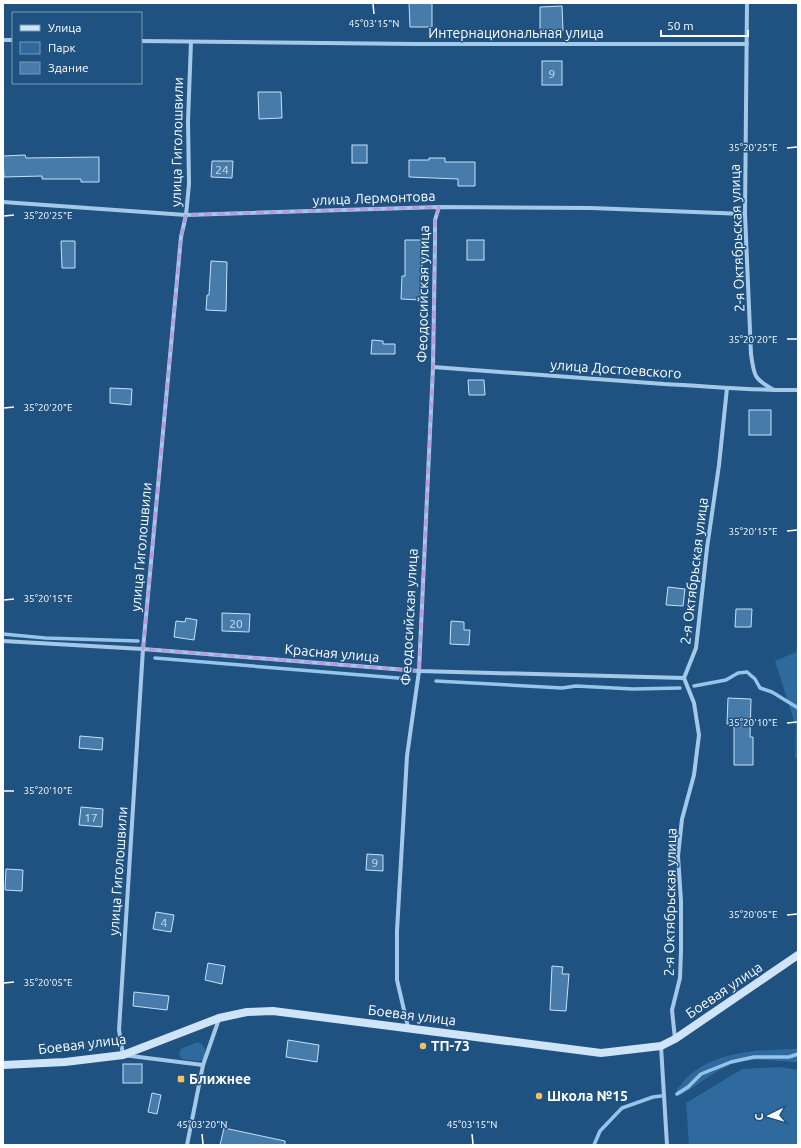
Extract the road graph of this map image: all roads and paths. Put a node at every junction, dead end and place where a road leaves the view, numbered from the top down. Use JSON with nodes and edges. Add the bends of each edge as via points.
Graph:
{"nodes":[{"id":1,"x":747,"y":3,"type":"edge"},
{"id":2,"x":142,"y":41,"type":"edge"},
{"id":3,"x":191,"y":42,"type":"junction"},
{"id":4,"x":747,"y":44,"type":"junction"},
{"id":5,"x":3,"y":202,"type":"edge"},
{"id":6,"x":440,"y":207,"type":"junction"},
{"id":7,"x":745,"y":214,"type":"junction"},
{"id":8,"x":186,"y":215,"type":"junction"},
{"id":9,"x":433,"y":367,"type":"junction"},
{"id":10,"x":727,"y":388,"type":"junction"},
{"id":11,"x":774,"y":390,"type":"junction"},
{"id":12,"x":798,"y":390,"type":"edge"},
{"id":13,"x":3,"y":641,"type":"edge"},
{"id":14,"x":143,"y":649,"type":"junction"},
{"id":15,"x":419,"y":671,"type":"junction"},
{"id":16,"x":684,"y":678,"type":"junction"},
{"id":17,"x":798,"y":955,"type":"edge"},
{"id":18,"x":219,"y":1018,"type":"junction"},
{"id":19,"x":408,"y":1027,"type":"junction"},
{"id":20,"x":675,"y":1039,"type":"junction"},
{"id":21,"x":661,"y":1046,"type":"junction"},
{"id":22,"x":123,"y":1055,"type":"junction"},
{"id":23,"x":3,"y":1065,"type":"edge"},
{"id":24,"x":203,"y":1065,"type":"junction"},
{"id":25,"x":187,"y":1145,"type":"edge"},
{"id":26,"x":667,"y":1145,"type":"edge"}],
"edges":[{"from":1,"to":4,"type":"street","name":"2-я Октябрьская улица"},
{"from":2,"to":3,"type":"street","name":"Интернациональная улица"},
{"from":3,"to":4,"type":"street","name":"Интернациональная улица"},
{"from":3,"to":8,"type":"street","name":"улица Гиголошвили","via":[[189,184]]},
{"from":4,"to":7,"type":"street","name":"2-я Октябрьская улица"},
{"from":5,"to":8,"type":"street","name":"улица Лермонтова"},
{"from":6,"to":7,"type":"street","name":"улица Лермонтова","via":[[591,208]]},
{"from":6,"to":8,"type":"street","name":"улица Лермонтова"},
{"from":6,"to":9,"type":"street","name":"Феодосийская улица","via":[[435,220]]},
{"from":7,"to":11,"type":"street","name":"2-я Октябрьская улица","via":[[751,354],[754,371],[760,383]]},
{"from":8,"to":14,"type":"street","name":"улица Гиголошвили","via":[[181,237]]},
{"from":9,"to":10,"type":"street","name":"улица Достоевского"},
{"from":9,"to":15,"type":"street","name":"Феодосийская улица"},
{"from":10,"to":11,"type":"street","name":"улица Достоевского"},
{"from":10,"to":16,"type":"street","name":"2-я Октябрьская улица","via":[[696,648]]},
{"from":11,"to":12,"type":"street","name":"улица Достоевского"},
{"from":13,"to":14,"type":"street","name":"Красная улица"},
{"from":14,"to":15,"type":"street","name":"Красная улица"},
{"from":14,"to":22,"type":"street","name":"улица Гиголошвили","via":[[119,1030]]},
{"from":15,"to":16,"type":"street","name":"Красная улица"},
{"from":15,"to":19,"type":"street","name":"Феодосийская улица","via":[[407,756],[397,931],[397,980]]},
{"from":16,"to":20,"type":"street","name":"2-я Октябрьская улица","via":[[694,703],[699,735],[694,775],[682,819],[678,856],[681,951],[680,978],[672,1010]]},
{"from":17,"to":20,"type":"street","name":"Боевая улица"},
{"from":18,"to":19,"type":"street","name":"Боевая улица","via":[[247,1012],[274,1011]]},
{"from":18,"to":22,"type":"street","name":"Боевая улица"},
{"from":18,"to":24,"type":"street"},
{"from":19,"to":21,"type":"street","name":"Боевая улица","via":[[601,1053]]},
{"from":20,"to":21,"type":"street","name":"Боевая улица"},
{"from":21,"to":26,"type":"street"},
{"from":22,"to":23,"type":"street","name":"Боевая улица","via":[[65,1062]]},
{"from":22,"to":24,"type":"street"},
{"from":24,"to":25,"type":"street"}]}
